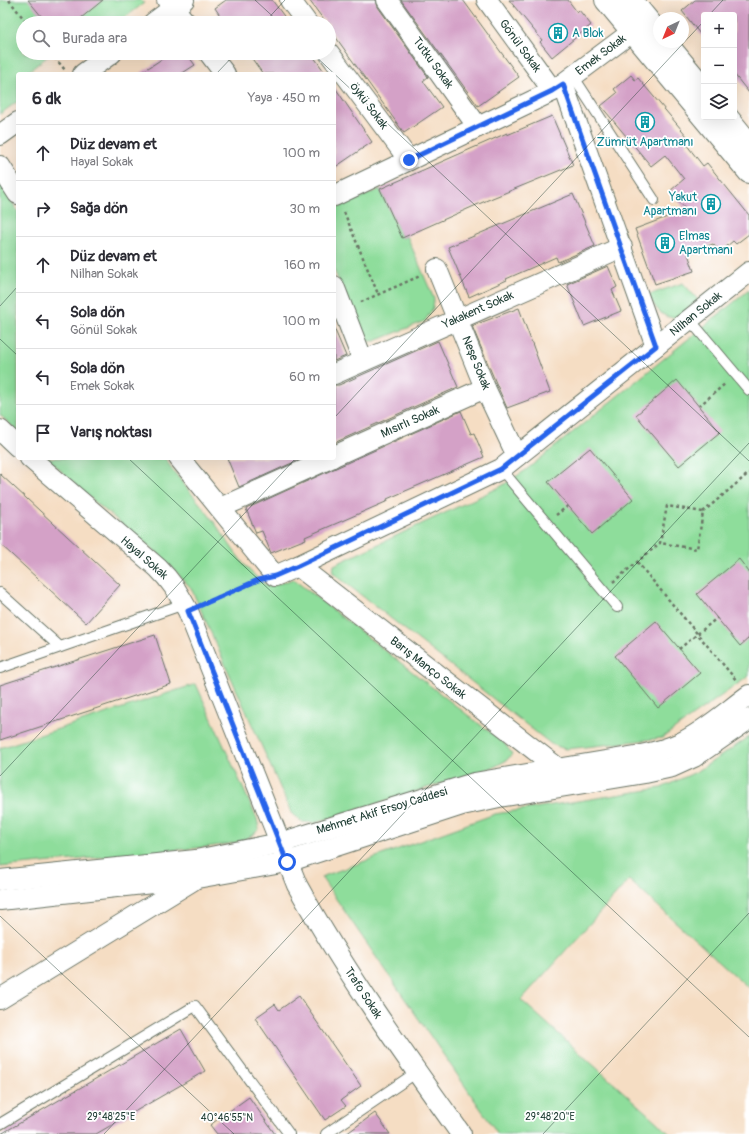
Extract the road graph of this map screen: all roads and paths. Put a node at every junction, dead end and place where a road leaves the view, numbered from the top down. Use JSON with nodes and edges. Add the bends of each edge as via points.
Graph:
{"nodes":[{"id":1,"x":9,"y":0,"type":"edge"},
{"id":2,"x":290,"y":0,"type":"edge"},
{"id":3,"x":387,"y":0,"type":"edge"},
{"id":4,"x":487,"y":0,"type":"edge"},
{"id":5,"x":606,"y":0,"type":"edge"},
{"id":6,"x":631,"y":0,"type":"edge"},
{"id":7,"x":178,"y":8,"type":"edge"},
{"id":8,"x":22,"y":16,"type":"edge"},
{"id":9,"x":165,"y":16,"type":"edge"},
{"id":10,"x":302,"y":16,"type":"edge"},
{"id":11,"x":653,"y":27,"type":"edge"},
{"id":12,"x":632,"y":32,"type":"junction"},
{"id":13,"x":670,"y":48,"type":"edge"},
{"id":14,"x":57,"y":60,"type":"edge"},
{"id":15,"x":102,"y":60,"type":"edge"},
{"id":16,"x":214,"y":60,"type":"edge"},
{"id":17,"x":334,"y":60,"type":"edge"},
{"id":18,"x":66,"y":72,"type":"edge"},
{"id":19,"x":86,"y":72,"type":"edge"},
{"id":20,"x":223,"y":72,"type":"edge"},
{"id":21,"x":563,"y":84,"type":"junction"},
{"id":22,"x":701,"y":85,"type":"edge"},
{"id":23,"x":729,"y":120,"type":"edge"},
{"id":24,"x":16,"y":123,"type":"edge"},
{"id":25,"x":478,"y":127,"type":"junction"},
{"id":26,"x":0,"y":135,"type":"edge"},
{"id":27,"x":749,"y":144,"type":"edge"},
{"id":28,"x":409,"y":160,"type":"junction"},
{"id":29,"x":0,"y":166,"type":"edge"},
{"id":30,"x":749,"y":172,"type":"edge"},
{"id":31,"x":16,"y":191,"type":"edge"},
{"id":32,"x":336,"y":195,"type":"edge"},
{"id":33,"x":336,"y":197,"type":"edge"},
{"id":34,"x":654,"y":200,"type":"dead end"},
{"id":35,"x":622,"y":247,"type":"junction"},
{"id":36,"x":437,"y":269,"type":"joint"},
{"id":37,"x":749,"y":272,"type":"edge"},
{"id":38,"x":336,"y":291,"type":"edge"},
{"id":39,"x":378,"y":294,"type":"junction"},
{"id":40,"x":343,"y":309,"type":"junction"},
{"id":41,"x":458,"y":319,"type":"junction"},
{"id":42,"x":690,"y":320,"type":"junction"},
{"id":43,"x":656,"y":346,"type":"junction"},
{"id":44,"x":363,"y":361,"type":"junction"},
{"id":45,"x":336,"y":373,"type":"edge"},
{"id":46,"x":736,"y":375,"type":"junction"},
{"id":47,"x":485,"y":388,"type":"junction"},
{"id":48,"x":749,"y":390,"type":"edge"},
{"id":49,"x":699,"y":406,"type":"dead end"},
{"id":50,"x":0,"y":430,"type":"edge"},
{"id":51,"x":16,"y":445,"type":"edge"},
{"id":52,"x":336,"y":455,"type":"edge"},
{"id":53,"x":517,"y":456,"type":"junction"},
{"id":54,"x":32,"y":460,"type":"edge"},
{"id":55,"x":181,"y":460,"type":"edge"},
{"id":56,"x":327,"y":460,"type":"edge"},
{"id":57,"x":501,"y":469,"type":"junction"},
{"id":58,"x":749,"y":473,"type":"edge"},
{"id":59,"x":220,"y":508,"type":"junction"},
{"id":60,"x":703,"y":512,"type":"junction"},
{"id":61,"x":660,"y":543,"type":"junction"},
{"id":62,"x":637,"y":562,"type":"junction"},
{"id":63,"x":298,"y":566,"type":"junction"},
{"id":64,"x":275,"y":576,"type":"junction"},
{"id":65,"x":603,"y":590,"type":"junction"},
{"id":66,"x":0,"y":593,"type":"edge"},
{"id":67,"x":617,"y":607,"type":"dead end"},
{"id":68,"x":186,"y":608,"type":"junction"},
{"id":69,"x":717,"y":618,"type":"dead end"},
{"id":70,"x":698,"y":634,"type":"junction"},
{"id":71,"x":60,"y":647,"type":"junction"},
{"id":72,"x":679,"y":648,"type":"dead end"},
{"id":73,"x":0,"y":668,"type":"edge"},
{"id":74,"x":744,"y":689,"type":"edge"},
{"id":75,"x":749,"y":718,"type":"edge"},
{"id":76,"x":558,"y":769,"type":"junction"},
{"id":77,"x":280,"y":843,"type":"junction"},
{"id":78,"x":287,"y":862,"type":"junction"},
{"id":79,"x":196,"y":869,"type":"junction"},
{"id":80,"x":0,"y":880,"type":"edge"},
{"id":81,"x":0,"y":900,"type":"edge"},
{"id":82,"x":0,"y":1000,"type":"edge"},
{"id":83,"x":417,"y":1072,"type":"junction"},
{"id":84,"x":0,"y":1124,"type":"edge"},
{"id":85,"x":289,"y":1134,"type":"edge"},
{"id":86,"x":326,"y":1134,"type":"edge"},
{"id":87,"x":461,"y":1134,"type":"edge"}],
"edges":[{"from":1,"to":8,"type":"path"},
{"from":2,"to":10,"type":"street"},
{"from":3,"to":25,"type":"street","name":"Tutku Sokak"},
{"from":4,"to":21,"type":"street","name":"Gönül Sokak"},
{"from":5,"to":12,"type":"main road"},
{"from":6,"to":11,"type":"main road"},
{"from":7,"to":9,"type":"street"},
{"from":12,"to":21,"type":"street","name":"Emek Sokak"},
{"from":12,"to":30,"type":"main road"},
{"from":13,"to":22,"type":"main road"},
{"from":14,"to":18,"type":"path"},
{"from":15,"to":19,"type":"street"},
{"from":16,"to":20,"type":"street"},
{"from":17,"to":28,"type":"street","name":"öykü Sokak"},
{"from":21,"to":25,"type":"street","name":"Emek Sokak"},
{"from":21,"to":34,"type":"lane"},
{"from":21,"to":35,"type":"street","name":"Gönül Sokak"},
{"from":23,"to":27,"type":"main road"},
{"from":24,"to":26,"type":"street"},
{"from":25,"to":28,"type":"street","name":"Emek Sokak"},
{"from":28,"to":32,"type":"street","name":"Emek Sokak"},
{"from":29,"to":31,"type":"street"},
{"from":33,"to":39,"type":"path"},
{"from":35,"to":41,"type":"street","name":"Yakakent Sokak"},
{"from":35,"to":43,"type":"street","name":"Gönül Sokak"},
{"from":36,"to":39,"type":"path"},
{"from":36,"to":41,"type":"street","name":"Neşe Sokak"},
{"from":37,"to":42,"type":"street","name":"Nilhan Sokak"},
{"from":38,"to":40,"type":"street"},
{"from":39,"to":40,"type":"path"},
{"from":40,"to":44,"type":"street"},
{"from":41,"to":44,"type":"street","name":"Yakakent Sokak"},
{"from":41,"to":47,"type":"street","name":"Neşe Sokak"},
{"from":42,"to":43,"type":"street","name":"Nilhan Sokak"},
{"from":42,"to":46,"type":"lane"},
{"from":43,"to":53,"type":"street","name":"Nilhan Sokak"},
{"from":44,"to":45,"type":"street","name":"Yakakent Sokak"},
{"from":46,"to":48,"type":"lane"},
{"from":46,"to":49,"type":"path"},
{"from":47,"to":52,"type":"street","name":"Mısırlı Sokak"},
{"from":47,"to":53,"type":"street","name":"Neşe Sokak"},
{"from":50,"to":51,"type":"street"},
{"from":53,"to":57,"type":"street","name":"Nilhan Sokak"},
{"from":54,"to":68,"type":"street","name":"Hayal Sokak","via":[[158,568],[170,580]]},
{"from":55,"to":59,"type":"street"},
{"from":56,"to":59,"type":"street"},
{"from":57,"to":63,"type":"street","name":"Nilhan Sokak"},
{"from":57,"to":65,"type":"lane"},
{"from":58,"to":60,"type":"path"},
{"from":59,"to":64,"type":"street"},
{"from":60,"to":61,"type":"path","via":[[667,506]]},
{"from":60,"to":61,"type":"path","via":[[697,549]]},
{"from":61,"to":62,"type":"path"},
{"from":62,"to":65,"type":"path"},
{"from":62,"to":70,"type":"path"},
{"from":63,"to":64,"type":"street","name":"Nilhan Sokak"},
{"from":63,"to":76,"type":"street","name":"Barış Manço Sokak"},
{"from":64,"to":68,"type":"path"},
{"from":65,"to":67,"type":"lane"},
{"from":66,"to":71,"type":"lane"},
{"from":68,"to":71,"type":"lane"},
{"from":68,"to":77,"type":"street","name":"Hayal Sokak"},
{"from":69,"to":70,"type":"path"},
{"from":70,"to":72,"type":"path"},
{"from":70,"to":74,"type":"path"},
{"from":71,"to":73,"type":"lane"},
{"from":74,"to":76,"type":"street","name":"Mehmet Akif Ersoy Caddesi","via":[[700,731],[665,749]]},
{"from":75,"to":78,"type":"street","name":"Mehmet Akif Ersoy Caddesi","via":[[694,757],[672,767],[462,805]]},
{"from":76,"to":77,"type":"street","name":"Mehmet Akif Ersoy Caddesi","via":[[474,783]]},
{"from":77,"to":78,"type":"street","name":"Trafo Sokak"},
{"from":77,"to":79,"type":"street","name":"Mehmet Akif Ersoy Caddesi"},
{"from":78,"to":79,"type":"street","name":"Mehmet Akif Ersoy Caddesi"},
{"from":78,"to":83,"type":"street","name":"Trafo Sokak","via":[[297,885],[350,974]]},
{"from":79,"to":80,"type":"street","name":"Mehmet Akif Ersoy Caddesi"},
{"from":79,"to":81,"type":"street","name":"Mehmet Akif Ersoy Caddesi"},
{"from":79,"to":82,"type":"street"},
{"from":83,"to":86,"type":"lane"},
{"from":83,"to":87,"type":"street","name":"Trafo Sokak"},
{"from":84,"to":85,"type":"lane","via":[[195,1006]]}]}
